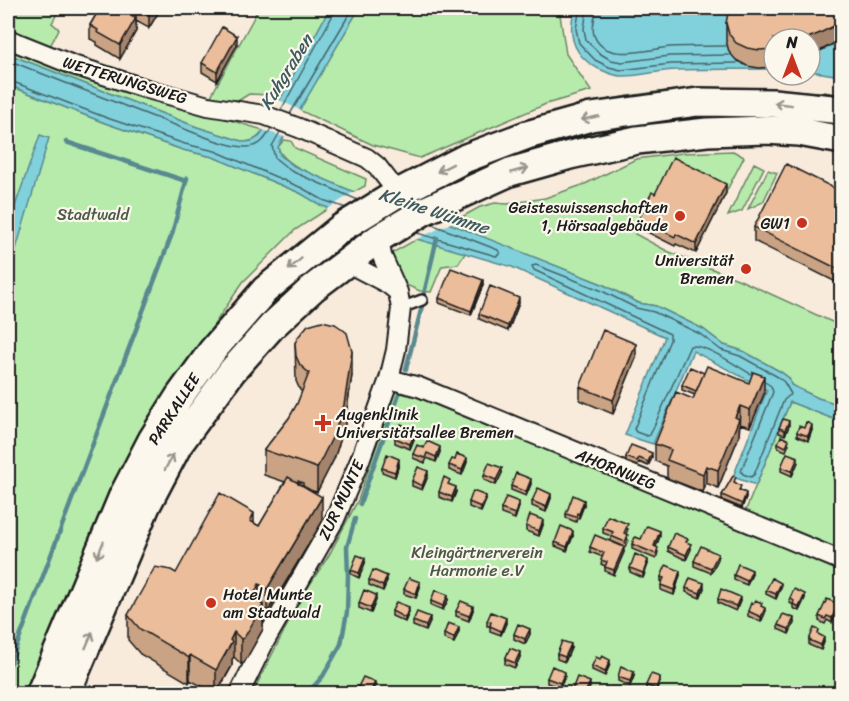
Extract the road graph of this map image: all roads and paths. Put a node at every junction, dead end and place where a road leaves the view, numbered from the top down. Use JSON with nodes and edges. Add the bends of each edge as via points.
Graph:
{"nodes":[{"id":1,"x":8,"y":39,"type":"edge"},
{"id":2,"x":842,"y":110,"type":"edge"},
{"id":3,"x":842,"y":140,"type":"edge"},
{"id":4,"x":393,"y":196,"type":"junction"},
{"id":5,"x":424,"y":211,"type":"junction"},
{"id":6,"x":379,"y":238,"type":"junction"},
{"id":7,"x":346,"y":262,"type":"junction"},
{"id":8,"x":400,"y":300,"type":"junction"},
{"id":9,"x":422,"y":300,"type":"dead end"},
{"id":10,"x":389,"y":379,"type":"junction"},
{"id":11,"x":842,"y":561,"type":"edge"},
{"id":12,"x":40,"y":693,"type":"edge"},
{"id":13,"x":66,"y":693,"type":"edge"},
{"id":14,"x":239,"y":693,"type":"edge"}],
"edges":[{"from":1,"to":4,"type":"street","name":"WETTERUNGSWEG","via":[[144,88],[299,128],[367,158],[377,166]]},
{"from":2,"to":4,"type":"main road","name":"PARKALLEE","one_way":true,"via":[[718,101],[591,117],[466,158]]},
{"from":5,"to":3,"type":"main road","name":"PARKALLEE","one_way":true,"via":[[510,172],[637,140],[766,130]]},
{"from":4,"to":5,"type":"street","name":"WETTERUNGSWEG"},
{"from":4,"to":12,"type":"main road","name":"PARKALLEE","one_way":true,"via":[[341,228],[265,290],[179,397],[123,496]]},
{"from":5,"to":6,"type":"main road","name":"PARKALLEE"},
{"from":6,"to":7,"type":"main road","name":"PARKALLEE"},
{"from":6,"to":8,"type":"street"},
{"from":7,"to":8,"type":"street","via":[[388,284]]},
{"from":13,"to":7,"type":"main road","name":"PARKALLEE","one_way":true,"via":[[146,506],[178,445],[232,371],[272,326]]},
{"from":8,"to":9,"type":"lane"},
{"from":8,"to":10,"type":"street","name":"ZUR MUNTE"},
{"from":10,"to":11,"type":"street","name":"AHORNWEG","via":[[419,387]]},
{"from":10,"to":14,"type":"street","name":"ZUR MUNTE","via":[[335,519]]}]}
